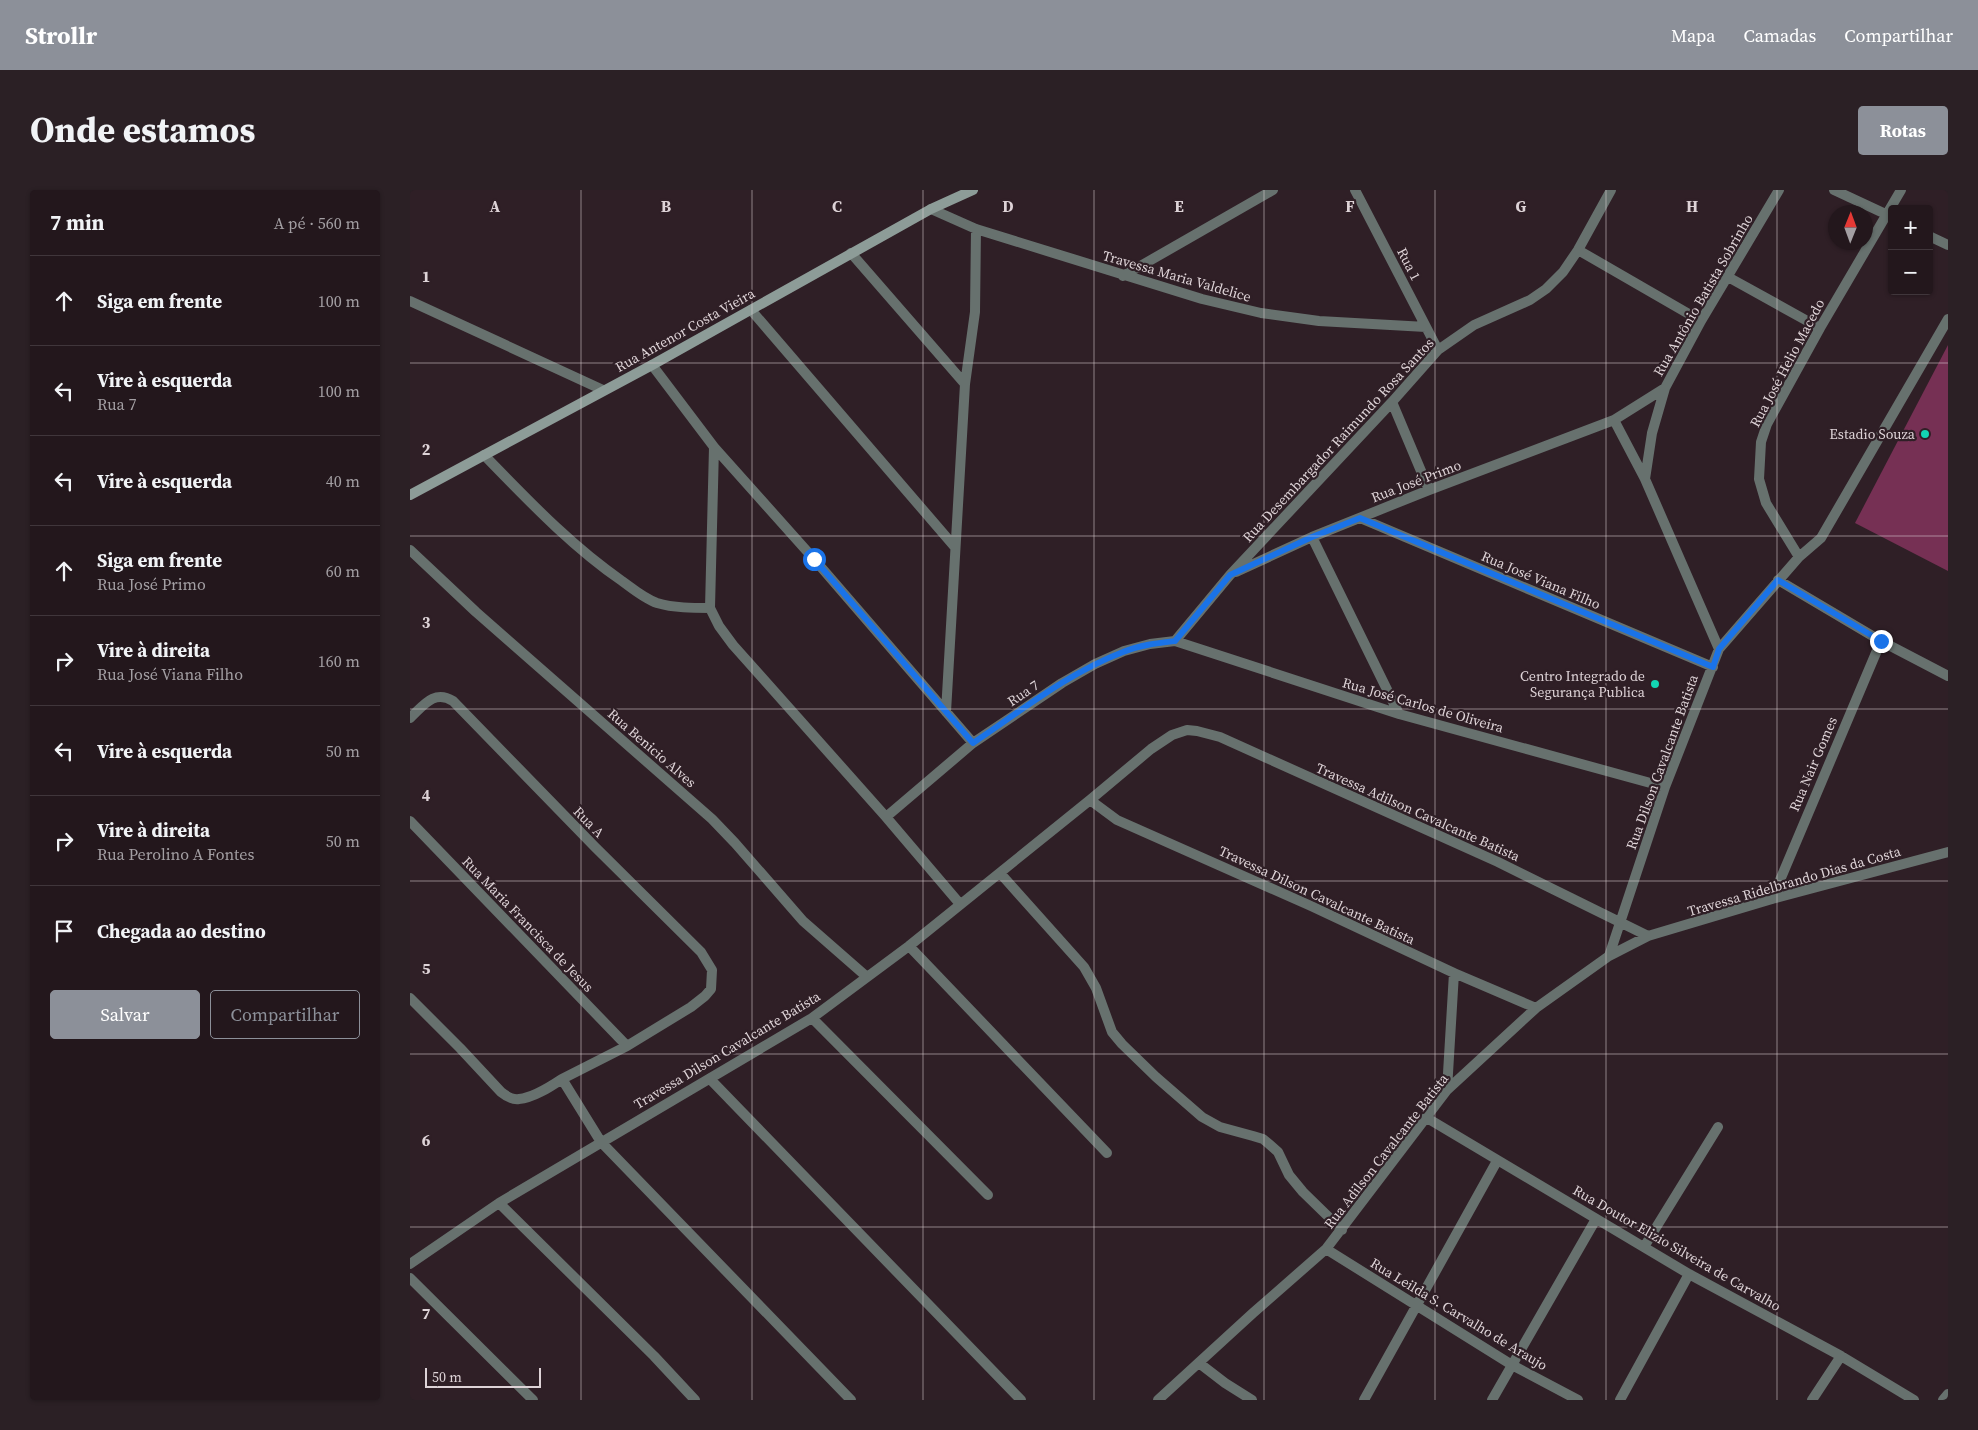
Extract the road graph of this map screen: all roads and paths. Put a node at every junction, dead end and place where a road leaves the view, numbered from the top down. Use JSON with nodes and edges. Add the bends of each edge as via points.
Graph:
{"nodes":[{"id":1,"x":973,"y":190,"type":"edge"},
{"id":2,"x":1273,"y":190,"type":"edge"},
{"id":3,"x":1356,"y":190,"type":"edge"},
{"id":4,"x":1610,"y":190,"type":"edge"},
{"id":5,"x":1780,"y":190,"type":"edge"},
{"id":6,"x":1834,"y":190,"type":"edge"},
{"id":7,"x":1901,"y":190,"type":"edge"},
{"id":8,"x":1895,"y":205,"type":"edge"},
{"id":9,"x":931,"y":209,"type":"junction"},
{"id":10,"x":1888,"y":215,"type":"edge"},
{"id":11,"x":1888,"y":219,"type":"edge"},
{"id":12,"x":976,"y":229,"type":"junction"},
{"id":13,"x":1933,"y":238,"type":"edge"},
{"id":14,"x":1948,"y":245,"type":"edge"},
{"id":15,"x":1578,"y":250,"type":"junction"},
{"id":16,"x":851,"y":253,"type":"junction"},
{"id":17,"x":1123,"y":276,"type":"junction"},
{"id":18,"x":1728,"y":277,"type":"junction"},
{"id":19,"x":410,"y":301,"type":"edge"},
{"id":20,"x":751,"y":310,"type":"junction"},
{"id":21,"x":1948,"y":319,"type":"edge"},
{"id":22,"x":1701,"y":322,"type":"junction"},
{"id":23,"x":1426,"y":327,"type":"junction"},
{"id":24,"x":1820,"y":328,"type":"junction"},
{"id":25,"x":1438,"y":350,"type":"junction"},
{"id":26,"x":652,"y":365,"type":"junction"},
{"id":27,"x":965,"y":384,"type":"junction"},
{"id":28,"x":1665,"y":388,"type":"junction"},
{"id":29,"x":603,"y":390,"type":"junction"},
{"id":30,"x":1392,"y":402,"type":"junction"},
{"id":31,"x":1614,"y":420,"type":"junction"},
{"id":32,"x":714,"y":447,"type":"junction"},
{"id":33,"x":484,"y":455,"type":"junction"},
{"id":34,"x":1645,"y":479,"type":"junction"},
{"id":35,"x":1429,"y":490,"type":"junction"},
{"id":36,"x":410,"y":495,"type":"edge"},
{"id":37,"x":1360,"y":518,"type":"junction"},
{"id":38,"x":1312,"y":537,"type":"junction"},
{"id":39,"x":954,"y":546,"type":"junction"},
{"id":40,"x":410,"y":550,"type":"edge"},
{"id":41,"x":1798,"y":558,"type":"junction"},
{"id":42,"x":1230,"y":575,"type":"junction"},
{"id":43,"x":1778,"y":580,"type":"junction"},
{"id":44,"x":710,"y":608,"type":"junction"},
{"id":45,"x":1175,"y":641,"type":"junction"},
{"id":46,"x":1881,"y":641,"type":"junction"},
{"id":47,"x":1719,"y":649,"type":"junction"},
{"id":48,"x":1713,"y":667,"type":"junction"},
{"id":49,"x":1948,"y":676,"type":"edge"},
{"id":50,"x":946,"y":712,"type":"junction"},
{"id":51,"x":1399,"y":714,"type":"junction"},
{"id":52,"x":410,"y":718,"type":"edge"},
{"id":53,"x":1172,"y":735,"type":"joint"},
{"id":54,"x":973,"y":743,"type":"junction"},
{"id":55,"x":1665,"y":787,"type":"junction"},
{"id":56,"x":1090,"y":800,"type":"junction"},
{"id":57,"x":886,"y":817,"type":"junction"},
{"id":58,"x":410,"y":821,"type":"edge"},
{"id":59,"x":1948,"y":852,"type":"edge"},
{"id":60,"x":1000,"y":873,"type":"junction"},
{"id":61,"x":1772,"y":899,"type":"junction"},
{"id":62,"x":960,"y":904,"type":"junction"},
{"id":63,"x":1620,"y":922,"type":"junction"},
{"id":64,"x":1648,"y":936,"type":"junction"},
{"id":65,"x":909,"y":946,"type":"junction"},
{"id":66,"x":1609,"y":956,"type":"junction"},
{"id":67,"x":1454,"y":973,"type":"junction"},
{"id":68,"x":867,"y":976,"type":"junction"},
{"id":69,"x":410,"y":998,"type":"edge"},
{"id":70,"x":1536,"y":1008,"type":"junction"},
{"id":71,"x":812,"y":1018,"type":"junction"},
{"id":72,"x":627,"y":1046,"type":"junction"},
{"id":73,"x":562,"y":1079,"type":"junction"},
{"id":74,"x":710,"y":1079,"type":"junction"},
{"id":75,"x":1447,"y":1090,"type":"junction"},
{"id":76,"x":1427,"y":1118,"type":"junction"},
{"id":77,"x":1718,"y":1127,"type":"dead end"},
{"id":78,"x":600,"y":1142,"type":"junction"},
{"id":79,"x":1107,"y":1154,"type":"dead end"},
{"id":80,"x":1497,"y":1160,"type":"junction"},
{"id":81,"x":988,"y":1195,"type":"dead end"},
{"id":82,"x":499,"y":1203,"type":"junction"},
{"id":83,"x":1596,"y":1219,"type":"junction"},
{"id":84,"x":1342,"y":1230,"type":"junction"},
{"id":85,"x":1644,"y":1247,"type":"junction"},
{"id":86,"x":1326,"y":1249,"type":"junction"},
{"id":87,"x":410,"y":1264,"type":"edge"},
{"id":88,"x":1689,"y":1274,"type":"junction"},
{"id":89,"x":410,"y":1278,"type":"edge"},
{"id":90,"x":1417,"y":1305,"type":"junction"},
{"id":91,"x":1842,"y":1356,"type":"junction"},
{"id":92,"x":1199,"y":1363,"type":"junction"},
{"id":93,"x":1512,"y":1365,"type":"junction"},
{"id":94,"x":1948,"y":1394,"type":"edge"},
{"id":95,"x":533,"y":1400,"type":"edge"},
{"id":96,"x":695,"y":1400,"type":"edge"},
{"id":97,"x":851,"y":1400,"type":"edge"},
{"id":98,"x":1021,"y":1400,"type":"edge"},
{"id":99,"x":1158,"y":1400,"type":"edge"},
{"id":100,"x":1252,"y":1400,"type":"edge"},
{"id":101,"x":1364,"y":1400,"type":"edge"},
{"id":102,"x":1492,"y":1400,"type":"edge"},
{"id":103,"x":1578,"y":1400,"type":"edge"},
{"id":104,"x":1620,"y":1400,"type":"edge"},
{"id":105,"x":1812,"y":1400,"type":"edge"},
{"id":106,"x":1914,"y":1400,"type":"edge"},
{"id":107,"x":1943,"y":1400,"type":"edge"}],
"edges":[{"from":1,"to":9,"type":"main road","name":"Rua Antenor Costa Vieira"},
{"from":2,"to":17,"type":"street"},
{"from":3,"to":23,"type":"street","name":"Rua 1"},
{"from":4,"to":15,"type":"street","name":"Rua Desembargador Raimundo Rosa Santos"},
{"from":5,"to":18,"type":"street","name":"Rua Antônio Batista Sobrinho"},
{"from":6,"to":10,"type":"street"},
{"from":7,"to":8,"type":"street","name":"Rua José Helio Macedo"},
{"from":9,"to":12,"type":"street","name":"Travessa Maria Valdelice"},
{"from":9,"to":16,"type":"main road","name":"Rua Antenor Costa Vieira"},
{"from":11,"to":24,"type":"street","name":"Rua José Helio Macedo"},
{"from":12,"to":17,"type":"street","name":"Travessa Maria Valdelice"},
{"from":12,"to":27,"type":"street","via":[[975,312]]},
{"from":13,"to":14,"type":"street"},
{"from":15,"to":22,"type":"street"},
{"from":15,"to":25,"type":"street","name":"Rua Desembargador Raimundo Rosa Santos","via":[[1546,289],[1530,300],[1474,325]]},
{"from":16,"to":20,"type":"main road","name":"Rua Antenor Costa Vieira"},
{"from":16,"to":27,"type":"street"},
{"from":17,"to":23,"type":"street","name":"Travessa Maria Valdelice","via":[[1261,313],[1318,321]]},
{"from":18,"to":22,"type":"street","name":"Rua Antônio Batista Sobrinho"},
{"from":18,"to":24,"type":"street"},
{"from":19,"to":29,"type":"street"},
{"from":20,"to":26,"type":"main road","name":"Rua Antenor Costa Vieira"},
{"from":20,"to":39,"type":"street"},
{"from":21,"to":41,"type":"street","name":"Rua Dilson Cavalcante Batista","via":[[1830,526]]},
{"from":22,"to":28,"type":"street","name":"Rua Antônio Batista Sobrinho"},
{"from":23,"to":25,"type":"street","name":"Rua 1"},
{"from":24,"to":41,"type":"street","name":"Rua José Helio Macedo","via":[[1767,424],[1759,460],[1759,478],[1766,503]]},
{"from":25,"to":30,"type":"street","name":"Rua Desembargador Raimundo Rosa Santos"},
{"from":26,"to":29,"type":"main road","name":"Rua Antenor Costa Vieira"},
{"from":26,"to":32,"type":"street"},
{"from":27,"to":39,"type":"street"},
{"from":28,"to":31,"type":"street","name":"Rua José Primo"},
{"from":28,"to":34,"type":"street","name":"Rua Antônio Batista Sobrinho","via":[[1652,433]]},
{"from":29,"to":33,"type":"main road","name":"Rua Antenor Costa Vieira"},
{"from":30,"to":35,"type":"street"},
{"from":30,"to":42,"type":"street","name":"Rua Desembargador Raimundo Rosa Santos"},
{"from":31,"to":34,"type":"street"},
{"from":31,"to":35,"type":"street","name":"Rua José Primo"},
{"from":32,"to":44,"type":"street"},
{"from":32,"to":50,"type":"street"},
{"from":33,"to":36,"type":"main road","name":"Rua Antenor Costa Vieira"},
{"from":33,"to":44,"type":"street","via":[[573,545],[643,596],[656,603]]},
{"from":34,"to":47,"type":"street"},
{"from":35,"to":37,"type":"street","name":"Rua José Primo"},
{"from":37,"to":38,"type":"street","name":"Rua José Primo"},
{"from":37,"to":48,"type":"street","name":"Rua José Viana Filho"},
{"from":38,"to":42,"type":"street","name":"Rua José Primo"},
{"from":38,"to":51,"type":"street"},
{"from":39,"to":50,"type":"street"},
{"from":40,"to":68,"type":"street","name":"Rua Benicio Alves","via":[[712,819],[803,921]]},
{"from":41,"to":43,"type":"street","name":"Rua Dilson Cavalcante Batista"},
{"from":42,"to":45,"type":"street","name":"Rua Desembargador Raimundo Rosa Santos"},
{"from":43,"to":46,"type":"street"},
{"from":43,"to":47,"type":"street","name":"Rua Dilson Cavalcante Batista"},
{"from":44,"to":57,"type":"street","via":[[733,645]]},
{"from":45,"to":51,"type":"street","name":"Rua José Carlos de Oliveira"},
{"from":45,"to":54,"type":"street","name":"Rua 7","via":[[1124,651],[1094,664]]},
{"from":46,"to":49,"type":"street"},
{"from":46,"to":61,"type":"street","name":"Rua Nair Gomes"},
{"from":47,"to":48,"type":"street","name":"Rua Dilson Cavalcante Batista"},
{"from":48,"to":55,"type":"street","name":"Rua Dilson Cavalcante Batista"},
{"from":50,"to":54,"type":"street"},
{"from":51,"to":55,"type":"street","name":"Rua José Carlos de Oliveira"},
{"from":52,"to":72,"type":"street","name":"Rua A","via":[[436,697],[446,696],[453,701],[701,952],[712,970],[711,989],[691,1007]]},
{"from":53,"to":56,"type":"street","name":"Travessa Dilson Cavalcante Batista","via":[[1151,748]]},
{"from":53,"to":63,"type":"street","name":"Travessa Adilson Cavalcante Batista","via":[[1197,730],[1220,737],[1489,858]]},
{"from":54,"to":57,"type":"street","name":"Rua 7"},
{"from":55,"to":63,"type":"street","name":"Rua Dilson Cavalcante Batista"},
{"from":56,"to":60,"type":"street","name":"Travessa Dilson Cavalcante Batista"},
{"from":56,"to":67,"type":"street","name":"Travessa Dilson Cavalcante Batista","via":[[1117,820]]},
{"from":57,"to":62,"type":"street"},
{"from":58,"to":72,"type":"street","name":"Rua Maria Francisca de Jesus"},
{"from":59,"to":61,"type":"street","name":"Travessa Ridelbrando Dias da Costa"},
{"from":60,"to":62,"type":"street","name":"Travessa Dilson Cavalcante Batista"},
{"from":60,"to":84,"type":"street","via":[[1084,967],[1096,988],[1112,1032],[1122,1044],[1202,1116],[1220,1127],[1263,1139],[1269,1144],[1278,1152],[1289,1175],[1303,1192]]},
{"from":61,"to":64,"type":"street","name":"Travessa Ridelbrando Dias da Costa"},
{"from":62,"to":65,"type":"street","name":"Travessa Dilson Cavalcante Batista"},
{"from":63,"to":64,"type":"street","name":"Travessa Adilson Cavalcante Batista"},
{"from":63,"to":66,"type":"street","name":"Rua Dilson Cavalcante Batista"},
{"from":64,"to":66,"type":"street","name":"Rua Adilson Cavalcante Batista"},
{"from":65,"to":68,"type":"street","name":"Travessa Dilson Cavalcante Batista"},
{"from":65,"to":79,"type":"street"},
{"from":66,"to":70,"type":"street","name":"Rua Adilson Cavalcante Batista"},
{"from":67,"to":70,"type":"street","name":"Travessa Dilson Cavalcante Batista"},
{"from":67,"to":75,"type":"street"},
{"from":68,"to":71,"type":"street","name":"Travessa Dilson Cavalcante Batista"},
{"from":69,"to":73,"type":"street","via":[[509,1098],[519,1100]]},
{"from":70,"to":75,"type":"street","name":"Rua Adilson Cavalcante Batista"},
{"from":71,"to":74,"type":"street","name":"Travessa Dilson Cavalcante Batista"},
{"from":71,"to":81,"type":"street"},
{"from":72,"to":73,"type":"street"},
{"from":73,"to":78,"type":"street"},
{"from":74,"to":78,"type":"street","name":"Travessa Dilson Cavalcante Batista"},
{"from":74,"to":98,"type":"street"},
{"from":75,"to":76,"type":"street","name":"Rua Adilson Cavalcante Batista"},
{"from":76,"to":80,"type":"street","name":"Rua Doutor Elizio Silveira de Carvalho"},
{"from":76,"to":84,"type":"street","name":"Rua Adilson Cavalcante Batista"},
{"from":77,"to":85,"type":"street"},
{"from":78,"to":82,"type":"street","name":"Travessa Dilson Cavalcante Batista"},
{"from":78,"to":97,"type":"street"},
{"from":80,"to":83,"type":"street","name":"Rua Doutor Elizio Silveira de Carvalho"},
{"from":80,"to":90,"type":"street"},
{"from":82,"to":87,"type":"street","name":"Travessa Dilson Cavalcante Batista"},
{"from":82,"to":96,"type":"street"},
{"from":83,"to":85,"type":"street","name":"Rua Doutor Elizio Silveira de Carvalho"},
{"from":83,"to":93,"type":"street"},
{"from":84,"to":86,"type":"street","name":"Rua Adilson Cavalcante Batista"},
{"from":85,"to":88,"type":"street","name":"Rua Doutor Elizio Silveira de Carvalho"},
{"from":86,"to":90,"type":"street","name":"Rua Leilda S. Carvalho de Araujo"},
{"from":86,"to":92,"type":"street","name":"Rua Adilson Cavalcante Batista"},
{"from":88,"to":91,"type":"street","name":"Rua Doutor Elizio Silveira de Carvalho"},
{"from":88,"to":104,"type":"street"},
{"from":89,"to":95,"type":"street"},
{"from":90,"to":93,"type":"street","name":"Rua Leilda S. Carvalho de Araujo"},
{"from":90,"to":101,"type":"street"},
{"from":91,"to":105,"type":"street"},
{"from":91,"to":106,"type":"street","name":"Rua Doutor Elizio Silveira de Carvalho"},
{"from":92,"to":99,"type":"street","name":"Rua Adilson Cavalcante Batista"},
{"from":92,"to":100,"type":"street"},
{"from":93,"to":102,"type":"street"},
{"from":93,"to":103,"type":"street","name":"Rua Leilda S. Carvalho de Araujo"},
{"from":94,"to":107,"type":"street"}]}
